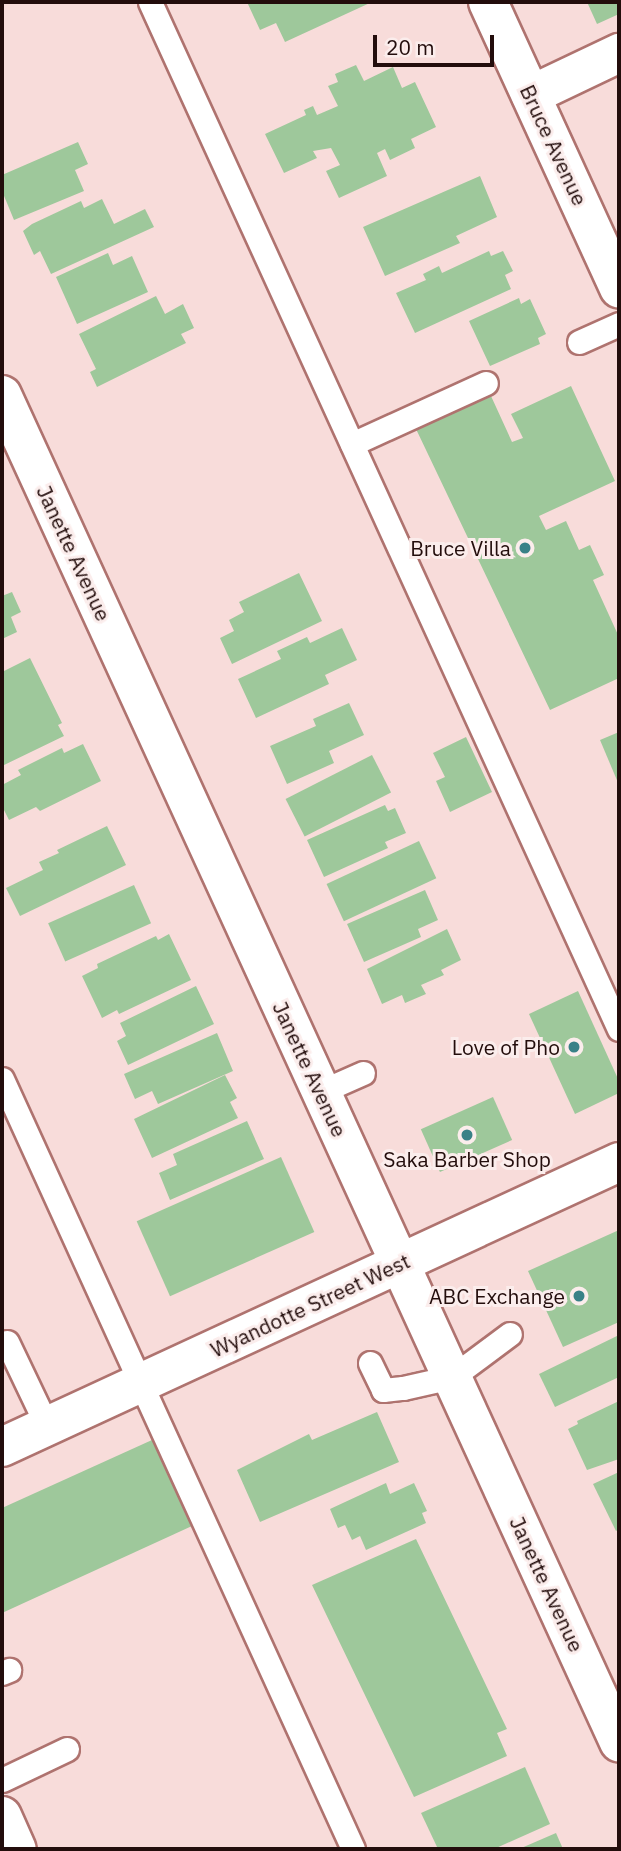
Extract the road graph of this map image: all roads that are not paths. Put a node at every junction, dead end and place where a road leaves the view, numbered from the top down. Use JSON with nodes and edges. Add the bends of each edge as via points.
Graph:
{"nodes":[{"id":1,"x":150,"y":2,"type":"edge"},
{"id":2,"x":488,"y":2,"type":"edge"},
{"id":3,"x":619,"y":53,"type":"edge"},
{"id":4,"x":531,"y":94,"type":"junction"},
{"id":5,"x":619,"y":288,"type":"edge"},
{"id":6,"x":619,"y":324,"type":"edge"},
{"id":7,"x":579,"y":342,"type":"dead end"},
{"id":8,"x":486,"y":383,"type":"dead end"},
{"id":9,"x":2,"y":395,"type":"edge"},
{"id":10,"x":352,"y":444,"type":"junction"},
{"id":11,"x":619,"y":1029,"type":"edge"},
{"id":12,"x":363,"y":1073,"type":"dead end"},
{"id":13,"x":2,"y":1079,"type":"edge"},
{"id":14,"x":320,"y":1092,"type":"junction"},
{"id":15,"x":619,"y":1162,"type":"edge"},
{"id":16,"x":399,"y":1263,"type":"junction"},
{"id":17,"x":510,"y":1335,"type":"dead end"},
{"id":18,"x":7,"y":1342,"type":"dead end"},
{"id":19,"x":370,"y":1363,"type":"dead end"},
{"id":20,"x":452,"y":1377,"type":"junction"},
{"id":21,"x":141,"y":1383,"type":"junction"},
{"id":22,"x":47,"y":1426,"type":"junction"},
{"id":23,"x":2,"y":1447,"type":"edge"},
{"id":24,"x":619,"y":1742,"type":"edge"},
{"id":25,"x":67,"y":1749,"type":"dead end"},
{"id":26,"x":2,"y":1780,"type":"edge"},
{"id":27,"x":2,"y":1816,"type":"edge"},
{"id":28,"x":17,"y":1849,"type":"edge"},
{"id":29,"x":353,"y":1849,"type":"edge"}],
"edges":[{"from":1,"to":10,"type":"lane"},
{"from":2,"to":4,"type":"street","name":"Bruce Avenue"},
{"from":3,"to":4,"type":"street"},
{"from":4,"to":5,"type":"street","name":"Bruce Avenue"},
{"from":6,"to":7,"type":"lane"},
{"from":8,"to":10,"type":"lane"},
{"from":9,"to":14,"type":"street","name":"Janette Avenue"},
{"from":10,"to":11,"type":"lane"},
{"from":12,"to":14,"type":"lane"},
{"from":13,"to":21,"type":"lane"},
{"from":14,"to":16,"type":"street","name":"Janette Avenue"},
{"from":15,"to":16,"type":"street","name":"Wyandotte Street West"},
{"from":16,"to":20,"type":"street","name":"Janette Avenue"},
{"from":16,"to":21,"type":"street","name":"Wyandotte Street West"},
{"from":17,"to":20,"type":"lane"},
{"from":18,"to":22,"type":"lane"},
{"from":19,"to":20,"type":"lane","via":[[383,1390]]},
{"from":20,"to":24,"type":"street","name":"Janette Avenue"},
{"from":21,"to":22,"type":"street","name":"Wyandotte Street West"},
{"from":21,"to":29,"type":"lane"},
{"from":22,"to":23,"type":"street","name":"Wyandotte Street West"},
{"from":25,"to":26,"type":"lane"},
{"from":27,"to":28,"type":"street"}]}
